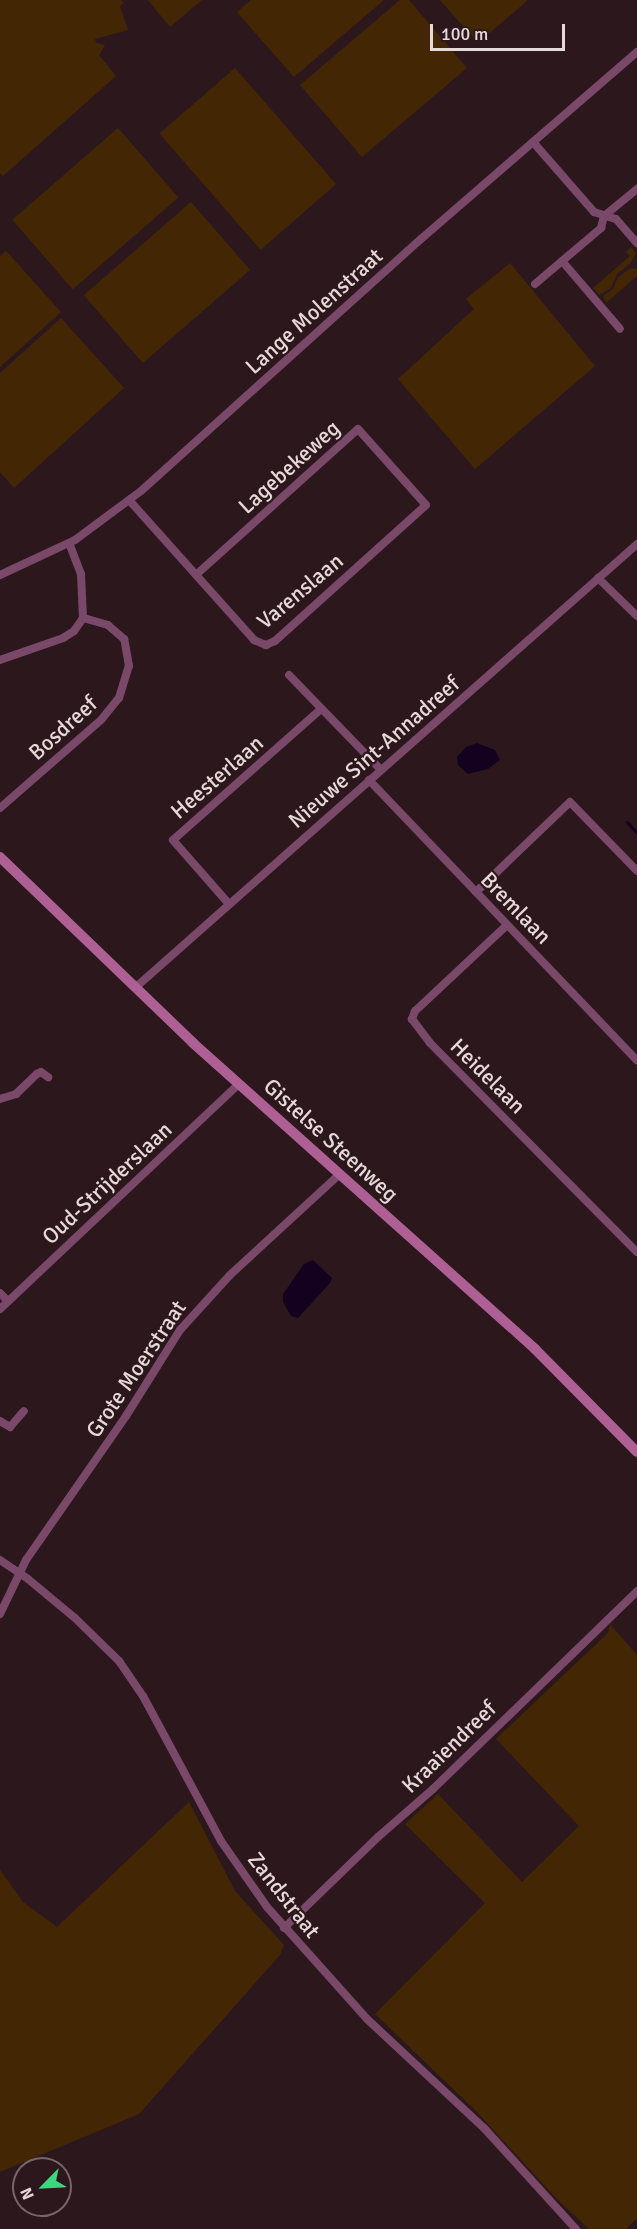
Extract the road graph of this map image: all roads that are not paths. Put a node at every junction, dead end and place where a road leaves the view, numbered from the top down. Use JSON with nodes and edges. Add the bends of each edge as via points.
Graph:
{"nodes":[{"id":1,"x":637,"y":52,"type":"edge"},
{"id":2,"x":533,"y":142,"type":"junction"},
{"id":3,"x":637,"y":189,"type":"edge"},
{"id":4,"x":604,"y":216,"type":"junction"},
{"id":5,"x":637,"y":243,"type":"edge"},
{"id":6,"x":562,"y":261,"type":"junction"},
{"id":7,"x":535,"y":284,"type":"dead end"},
{"id":8,"x":620,"y":329,"type":"dead end"},
{"id":9,"x":129,"y":500,"type":"junction"},
{"id":10,"x":426,"y":505,"type":"joint"},
{"id":11,"x":69,"y":543,"type":"junction"},
{"id":12,"x":637,"y":544,"type":"edge"},
{"id":13,"x":0,"y":575,"type":"edge"},
{"id":14,"x":196,"y":575,"type":"junction"},
{"id":15,"x":598,"y":578,"type":"junction"},
{"id":16,"x":637,"y":616,"type":"edge"},
{"id":17,"x":83,"y":618,"type":"junction"},
{"id":18,"x":0,"y":660,"type":"edge"},
{"id":19,"x":289,"y":675,"type":"dead end"},
{"id":20,"x":321,"y":709,"type":"junction"},
{"id":21,"x":381,"y":770,"type":"junction"},
{"id":22,"x":369,"y":780,"type":"junction"},
{"id":23,"x":0,"y":808,"type":"edge"},
{"id":24,"x":0,"y":857,"type":"edge"},
{"id":25,"x":637,"y":871,"type":"edge"},
{"id":26,"x":476,"y":892,"type":"junction"},
{"id":27,"x":229,"y":904,"type":"junction"},
{"id":28,"x":507,"y":925,"type":"junction"},
{"id":29,"x":136,"y":987,"type":"junction"},
{"id":30,"x":637,"y":1060,"type":"edge"},
{"id":31,"x":48,"y":1077,"type":"dead end"},
{"id":32,"x":239,"y":1084,"type":"junction"},
{"id":33,"x":1,"y":1096,"type":"edge"},
{"id":34,"x":340,"y":1174,"type":"junction"},
{"id":35,"x":637,"y":1252,"type":"edge"},
{"id":36,"x":0,"y":1293,"type":"edge"},
{"id":37,"x":8,"y":1301,"type":"junction"},
{"id":38,"x":0,"y":1309,"type":"edge"},
{"id":39,"x":24,"y":1411,"type":"dead end"},
{"id":40,"x":0,"y":1421,"type":"edge"},
{"id":41,"x":637,"y":1452,"type":"edge"},
{"id":42,"x":0,"y":1560,"type":"edge"},
{"id":43,"x":19,"y":1573,"type":"junction"},
{"id":44,"x":637,"y":1591,"type":"edge"},
{"id":45,"x":0,"y":1614,"type":"edge"},
{"id":46,"x":284,"y":1928,"type":"junction"},
{"id":47,"x":576,"y":2229,"type":"edge"}],
"edges":[{"from":1,"to":2,"type":"street","name":"Lange Molenstraat"},
{"from":2,"to":4,"type":"street","via":[[594,212]]},
{"from":2,"to":9,"type":"street","name":"Lange Molenstraat"},
{"from":3,"to":4,"type":"street"},
{"from":4,"to":5,"type":"street","via":[[616,219]]},
{"from":4,"to":6,"type":"street","via":[[601,228]]},
{"from":6,"to":7,"type":"street"},
{"from":6,"to":8,"type":"street"},
{"from":9,"to":11,"type":"street","name":"Lange Molenstraat"},
{"from":9,"to":14,"type":"street","name":"Varenslaan"},
{"from":10,"to":14,"type":"street","name":"Varenslaan","via":[[266,645],[255,640]]},
{"from":10,"to":14,"type":"street","name":"Lagebekeweg","via":[[358,429]]},
{"from":11,"to":13,"type":"street","name":"Lange Molenstraat"},
{"from":11,"to":17,"type":"street","via":[[81,574]]},
{"from":12,"to":15,"type":"street","name":"Nieuwe Sint-Annadreef"},
{"from":15,"to":16,"type":"street"},
{"from":15,"to":21,"type":"street","name":"Nieuwe Sint-Annadreef"},
{"from":17,"to":18,"type":"street","via":[[63,638]]},
{"from":17,"to":23,"type":"street","name":"Bosdreef","via":[[108,625],[124,639],[129,666],[119,698],[106,715]]},
{"from":19,"to":20,"type":"street"},
{"from":20,"to":21,"type":"street"},
{"from":20,"to":27,"type":"street","name":"Heesterlaan","via":[[173,840]]},
{"from":21,"to":22,"type":"street","name":"Nieuwe Sint-Annadreef"},
{"from":22,"to":26,"type":"street","name":"Bremlaan"},
{"from":22,"to":27,"type":"street","name":"Nieuwe Sint-Annadreef"},
{"from":24,"to":29,"type":"main road","name":"Gistelse Steenweg"},
{"from":25,"to":26,"type":"street","via":[[570,802]]},
{"from":26,"to":28,"type":"street","name":"Bremlaan"},
{"from":27,"to":29,"type":"street","name":"Nieuwe Sint-Annadreef"},
{"from":28,"to":30,"type":"street","name":"Bremlaan"},
{"from":28,"to":35,"type":"street","name":"Heidelaan","via":[[415,1011],[412,1019],[430,1043]]},
{"from":29,"to":32,"type":"main road","name":"Gistelse Steenweg"},
{"from":31,"to":33,"type":"street","via":[[41,1072],[16,1094]]},
{"from":32,"to":34,"type":"main road","name":"Gistelse Steenweg"},
{"from":32,"to":37,"type":"street","name":"Oud-Strijderslaan"},
{"from":34,"to":41,"type":"main road","name":"Gistelse Steenweg","via":[[535,1348]]},
{"from":34,"to":43,"type":"street","name":"Grote Moerstraat","via":[[245,1260],[190,1318]]},
{"from":36,"to":37,"type":"street"},
{"from":37,"to":38,"type":"street","name":"Oud-Strijderslaan"},
{"from":39,"to":40,"type":"street","via":[[10,1427]]},
{"from":42,"to":43,"type":"street","name":"Zandstraat"},
{"from":43,"to":45,"type":"street","name":"Grote Moerstraat"},
{"from":43,"to":46,"type":"street","name":"Zandstraat","via":[[86,1628],[128,1672],[221,1841]]},
{"from":44,"to":46,"type":"street","name":"Kraaiendreef"},
{"from":46,"to":47,"type":"street","name":"Zandstraat","via":[[379,2031],[484,2128]]}]}
